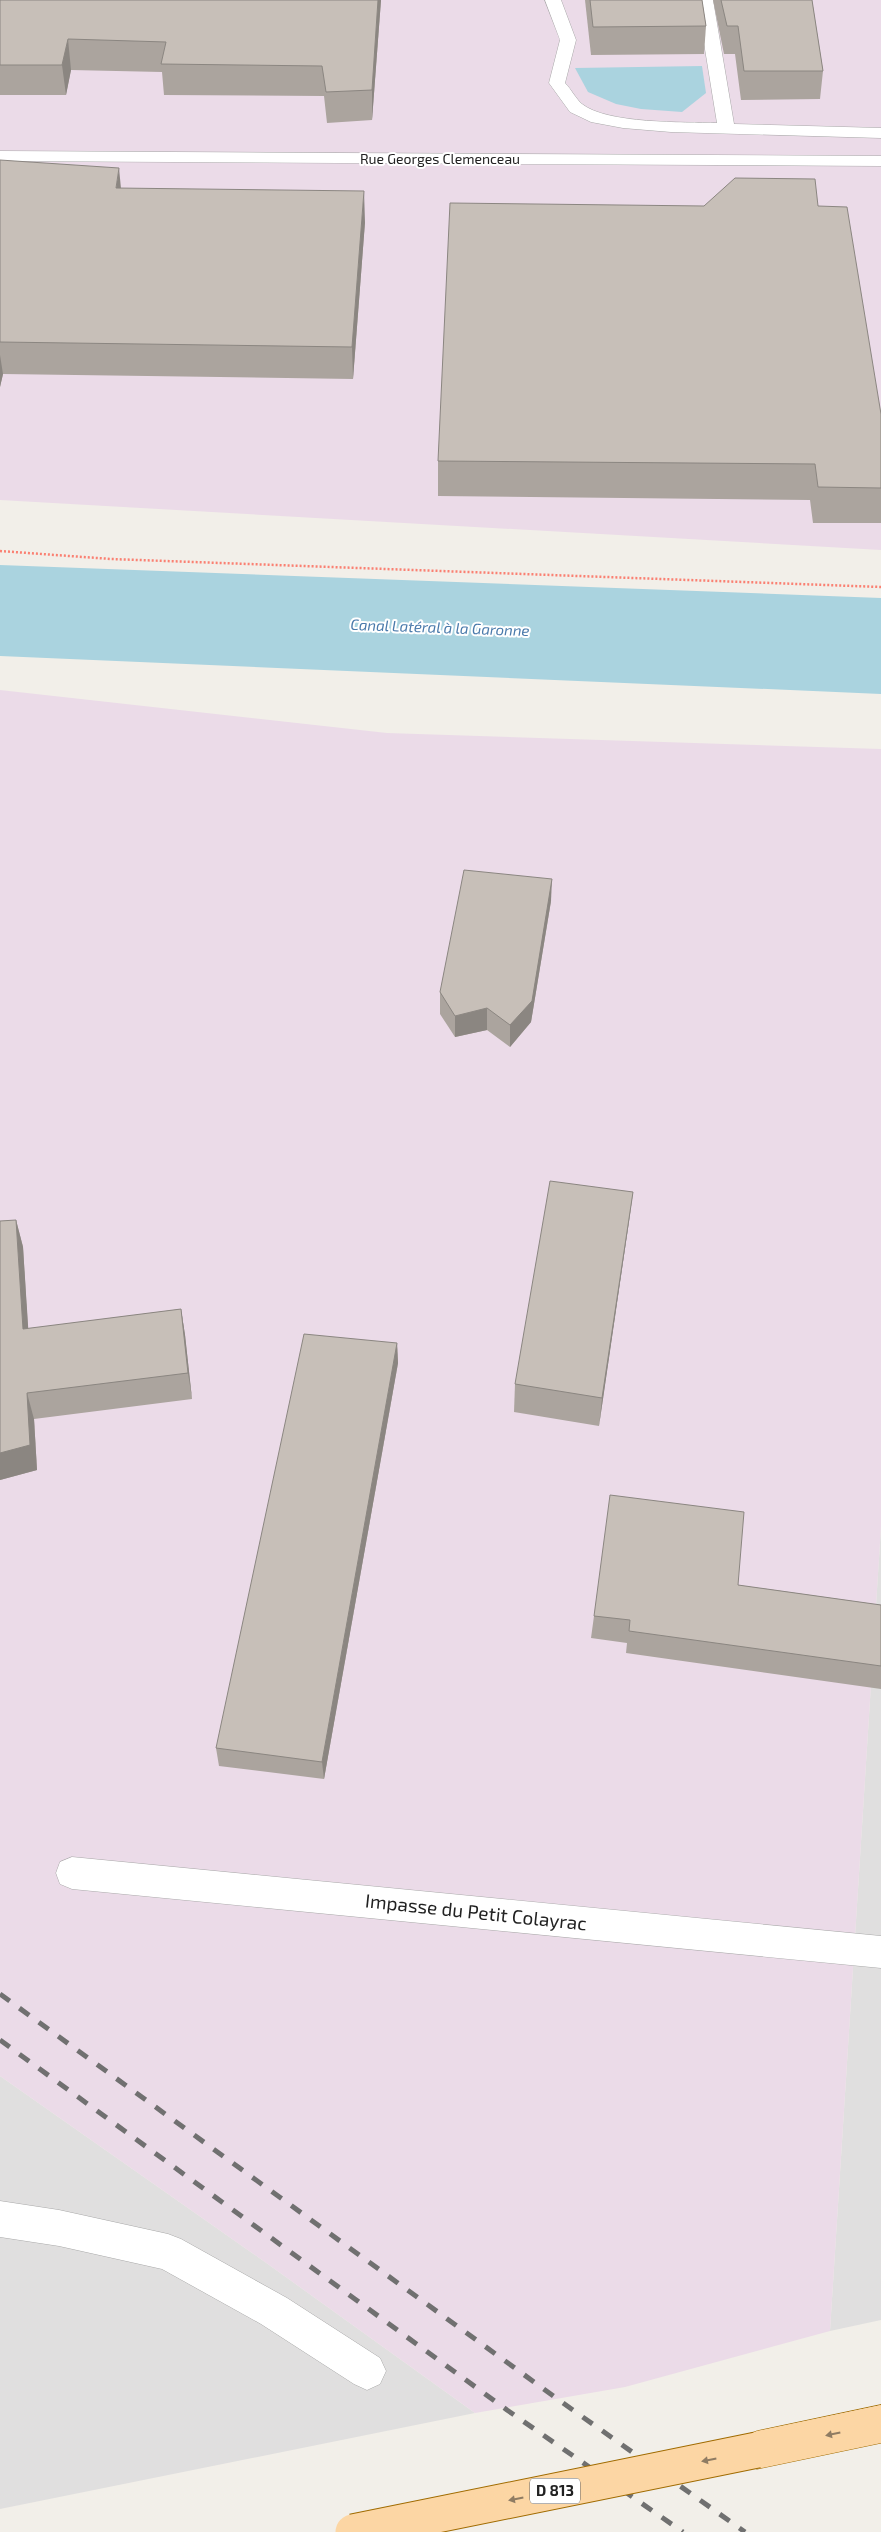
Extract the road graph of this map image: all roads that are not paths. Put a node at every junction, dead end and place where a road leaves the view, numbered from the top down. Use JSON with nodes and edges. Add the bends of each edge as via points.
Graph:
{"nodes":[{"id":1,"x":553,"y":0,"type":"edge"},
{"id":2,"x":705,"y":0,"type":"edge"},
{"id":3,"x":726,"y":128,"type":"junction"},
{"id":4,"x":879,"y":131,"type":"edge"},
{"id":5,"x":0,"y":156,"type":"edge"},
{"id":6,"x":881,"y":162,"type":"edge"},
{"id":7,"x":72,"y":1873,"type":"dead end"},
{"id":8,"x":881,"y":1952,"type":"edge"},
{"id":9,"x":0,"y":2219,"type":"edge"},
{"id":10,"x":367,"y":2371,"type":"dead end"},
{"id":11,"x":881,"y":2424,"type":"edge"},
{"id":12,"x":353,"y":2532,"type":"edge"}],
"edges":[{"from":1,"to":3,"type":"street","via":[[568,40],[557,83],[576,108],[597,118],[622,123]]},
{"from":2,"to":3,"type":"street"},
{"from":3,"to":4,"type":"street"},
{"from":5,"to":6,"type":"street","name":"Rue Georges Clemenceau"},
{"from":7,"to":8,"type":"street","name":"Impasse du Petit Colayrac"},
{"from":9,"to":10,"type":"street","via":[[59,2228],[168,2252],[274,2311]]},
{"from":11,"to":12,"type":"main road","number":"D 813","one_way":true,"bridge":true}]}
